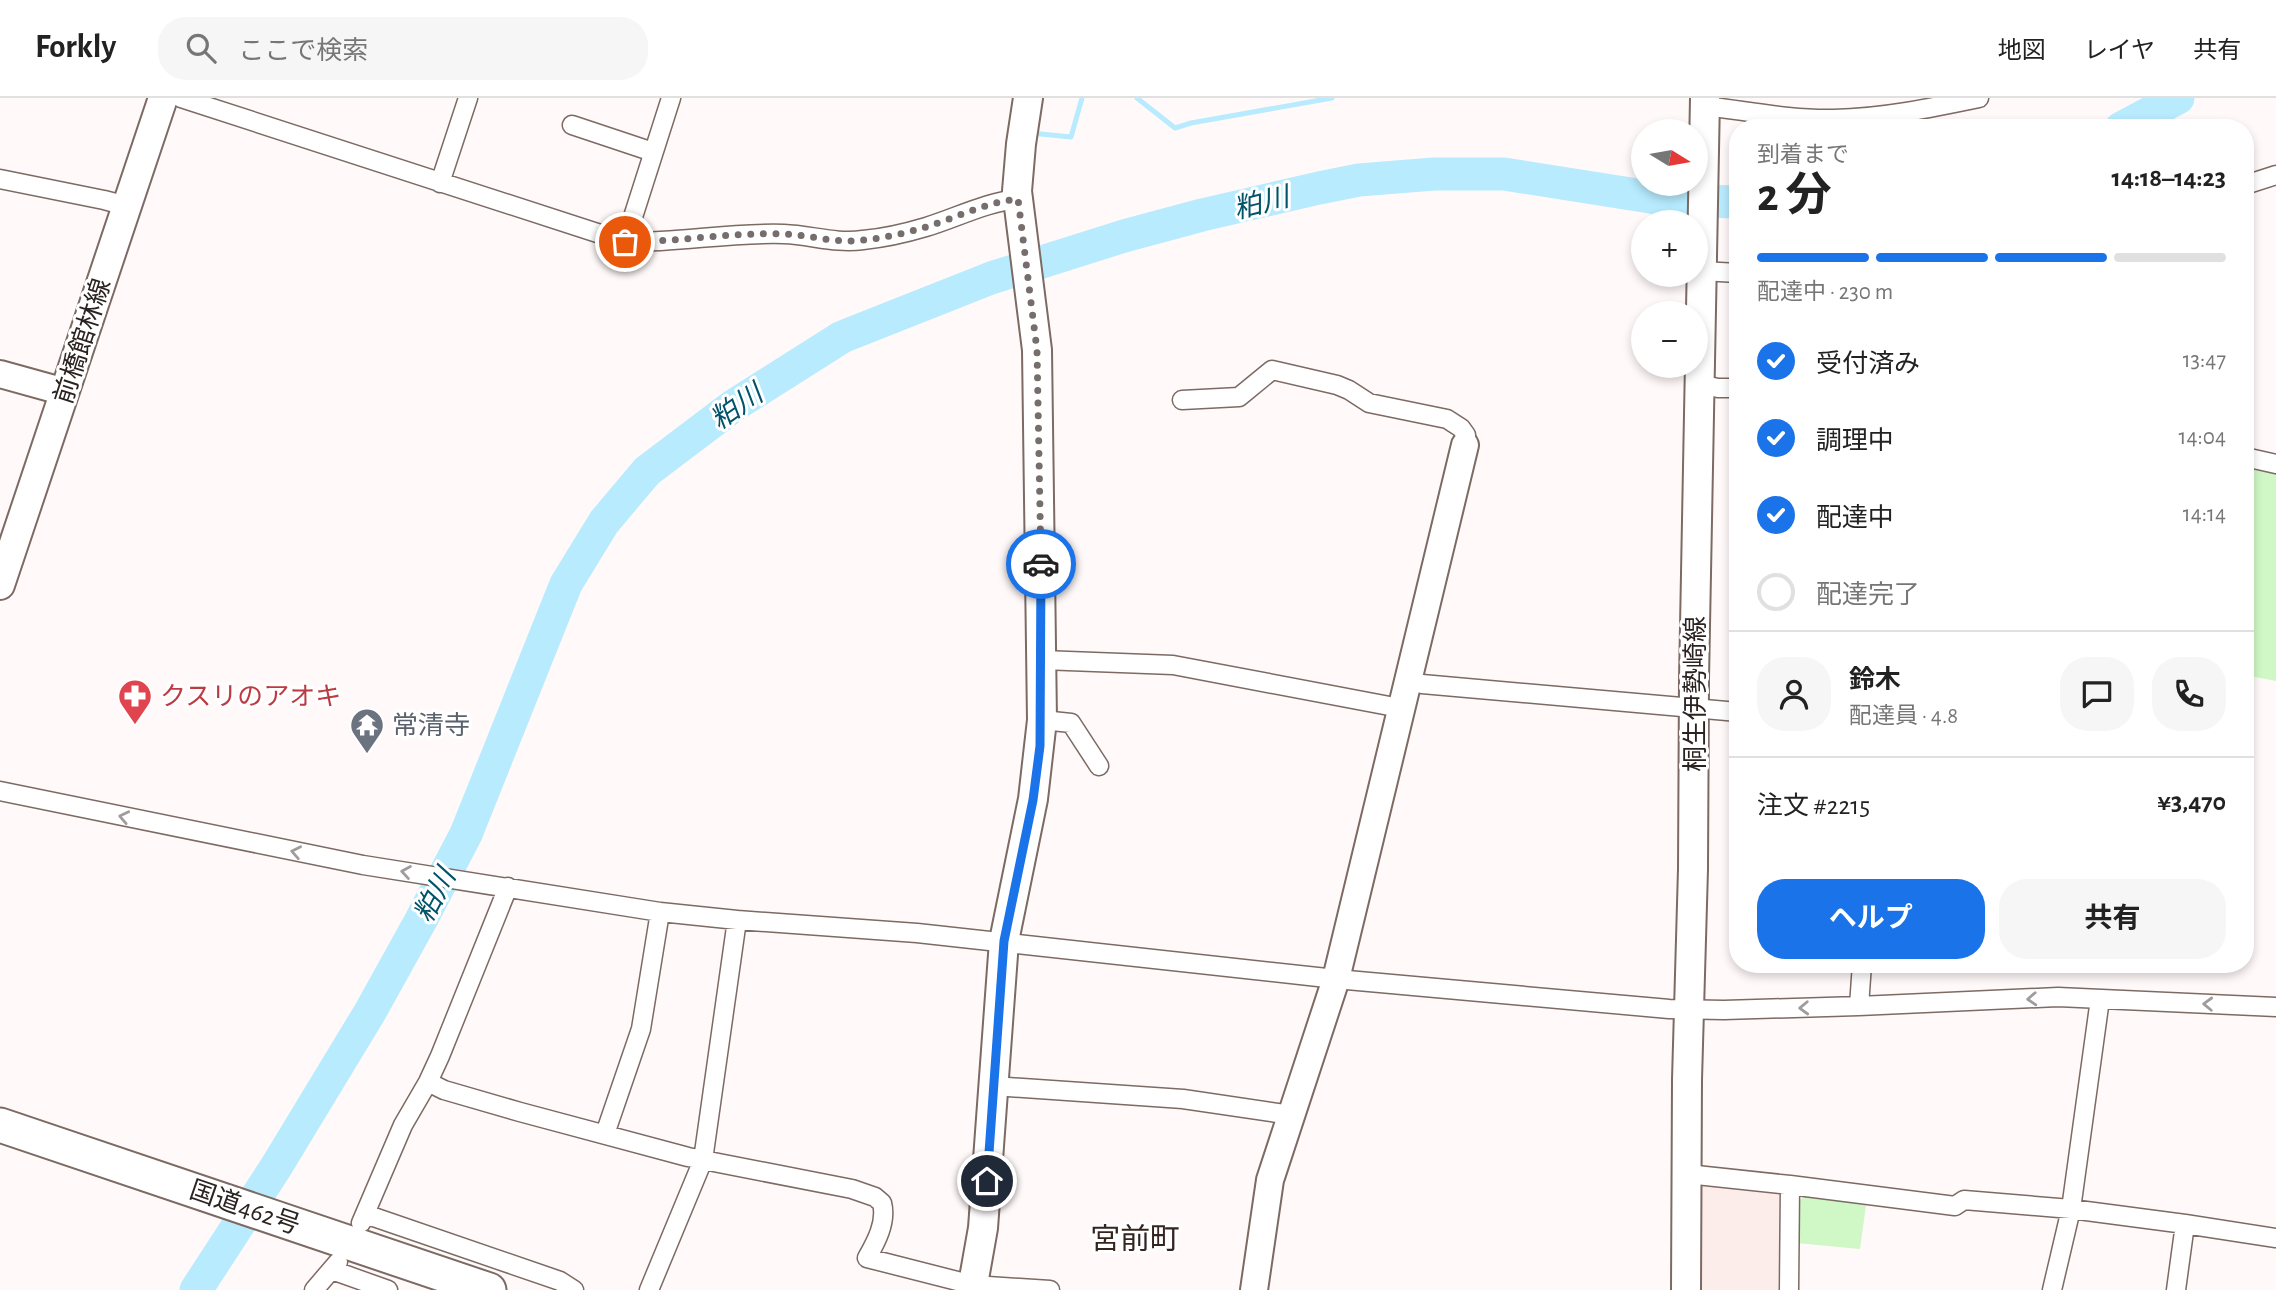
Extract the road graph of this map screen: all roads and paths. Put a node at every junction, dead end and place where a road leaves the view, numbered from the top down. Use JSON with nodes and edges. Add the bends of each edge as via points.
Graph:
{"nodes":[{"id":1,"x":163,"y":98,"type":"edge"},
{"id":2,"x":181,"y":98,"type":"edge"},
{"id":3,"x":468,"y":98,"type":"edge"},
{"id":4,"x":671,"y":98,"type":"edge"},
{"id":5,"x":1028,"y":98,"type":"edge"},
{"id":6,"x":1979,"y":98,"type":"edge"},
{"id":7,"x":1705,"y":106,"type":"edge"},
{"id":8,"x":572,"y":125,"type":"dead end"},
{"id":9,"x":653,"y":152,"type":"junction"},
{"id":10,"x":2276,"y":175,"type":"edge"},
{"id":11,"x":0,"y":179,"type":"edge"},
{"id":12,"x":2254,"y":182,"type":"edge"},
{"id":13,"x":440,"y":183,"type":"junction"},
{"id":14,"x":1018,"y":202,"type":"junction"},
{"id":15,"x":127,"y":206,"type":"junction"},
{"id":16,"x":1702,"y":210,"type":"edge"},
{"id":17,"x":625,"y":242,"type":"junction"},
{"id":18,"x":1708,"y":269,"type":"edge"},
{"id":19,"x":1729,"y":271,"type":"edge"},
{"id":20,"x":1701,"y":287,"type":"edge"},
{"id":21,"x":0,"y":374,"type":"edge"},
{"id":22,"x":1699,"y":384,"type":"junction"},
{"id":23,"x":1729,"y":388,"type":"edge"},
{"id":24,"x":65,"y":392,"type":"junction"},
{"id":25,"x":1182,"y":400,"type":"dead end"},
{"id":26,"x":1465,"y":445,"type":"joint"},
{"id":27,"x":2254,"y":459,"type":"edge"},
{"id":28,"x":2276,"y":464,"type":"edge"},
{"id":29,"x":0,"y":584,"type":"edge"},
{"id":30,"x":1042,"y":660,"type":"junction"},
{"id":31,"x":1407,"y":681,"type":"junction"},
{"id":32,"x":1400,"y":708,"type":"junction"},
{"id":33,"x":1694,"y":709,"type":"junction"},
{"id":34,"x":1729,"y":711,"type":"edge"},
{"id":35,"x":1042,"y":720,"type":"junction"},
{"id":36,"x":1099,"y":766,"type":"dead end"},
{"id":37,"x":0,"y":791,"type":"edge"},
{"id":38,"x":503,"y":886,"type":"junction"},
{"id":39,"x":660,"y":912,"type":"junction"},
{"id":40,"x":737,"y":920,"type":"junction"},
{"id":41,"x":1004,"y":941,"type":"junction"},
{"id":42,"x":1861,"y":973,"type":"edge"},
{"id":43,"x":1336,"y":979,"type":"junction"},
{"id":44,"x":2100,"y":999,"type":"junction"},
{"id":45,"x":1859,"y":1006,"type":"junction"},
{"id":46,"x":2276,"y":1007,"type":"edge"},
{"id":47,"x":1690,"y":1009,"type":"junction"},
{"id":48,"x":428,"y":1082,"type":"junction"},
{"id":49,"x":994,"y":1086,"type":"junction"},
{"id":50,"x":1291,"y":1115,"type":"junction"},
{"id":51,"x":0,"y":1125,"type":"edge"},
{"id":52,"x":605,"y":1134,"type":"junction"},
{"id":53,"x":704,"y":1160,"type":"junction"},
{"id":54,"x":1687,"y":1174,"type":"junction"},
{"id":55,"x":1790,"y":1185,"type":"junction"},
{"id":56,"x":2071,"y":1209,"type":"junction"},
{"id":57,"x":2185,"y":1224,"type":"junction"},
{"id":58,"x":2276,"y":1238,"type":"edge"},
{"id":59,"x":972,"y":1287,"type":"edge"},
{"id":60,"x":314,"y":1290,"type":"edge"},
{"id":61,"x":388,"y":1290,"type":"edge"},
{"id":62,"x":489,"y":1290,"type":"edge"},
{"id":63,"x":574,"y":1290,"type":"edge"},
{"id":64,"x":649,"y":1290,"type":"edge"},
{"id":65,"x":1050,"y":1290,"type":"edge"},
{"id":66,"x":1254,"y":1290,"type":"edge"},
{"id":67,"x":1686,"y":1290,"type":"edge"},
{"id":68,"x":1788,"y":1290,"type":"edge"},
{"id":69,"x":2052,"y":1290,"type":"edge"},
{"id":70,"x":2176,"y":1290,"type":"edge"}],
"edges":[{"from":1,"to":15,"type":"main road","name":"前橋館林線"},
{"from":2,"to":13,"type":"street"},
{"from":3,"to":13,"type":"street"},
{"from":4,"to":9,"type":"street"},
{"from":5,"to":14,"type":"main road"},
{"from":6,"to":7,"type":"street","via":[[1833,119]]},
{"from":7,"to":16,"type":"main road","name":"桐生伊勢崎線"},
{"from":8,"to":9,"type":"street"},
{"from":9,"to":17,"type":"street"},
{"from":10,"to":12,"type":"street"},
{"from":11,"to":15,"type":"street"},
{"from":13,"to":17,"type":"street"},
{"from":14,"to":17,"type":"street","via":[[1002,201],[925,227],[865,240],[844,242],[784,234]]},
{"from":14,"to":30,"type":"main road","via":[[1036,343]]},
{"from":15,"to":24,"type":"main road","name":"前橋館林線"},
{"from":18,"to":19,"type":"street"},
{"from":20,"to":22,"type":"main road","name":"桐生伊勢崎線"},
{"from":21,"to":24,"type":"street"},
{"from":22,"to":23,"type":"street"},
{"from":22,"to":33,"type":"main road","name":"桐生伊勢崎線"},
{"from":24,"to":29,"type":"main road","name":"前橋館林線"},
{"from":25,"to":26,"type":"street","via":[[1239,397],[1272,370],[1337,385],[1369,403],[1447,419],[1466,435]]},
{"from":26,"to":31,"type":"street"},
{"from":27,"to":28,"type":"street"},
{"from":30,"to":32,"type":"street","via":[[1173,665]]},
{"from":30,"to":35,"type":"main road"},
{"from":31,"to":32,"type":"street"},
{"from":31,"to":33,"type":"street"},
{"from":32,"to":43,"type":"street"},
{"from":33,"to":34,"type":"street"},
{"from":33,"to":47,"type":"main road","name":"桐生伊勢崎線"},
{"from":35,"to":36,"type":"street","via":[[1071,723]]},
{"from":35,"to":41,"type":"main road","via":[[1033,800]]},
{"from":38,"to":37,"type":"street","one_way":true,"via":[[363,865]]},
{"from":38,"to":39,"type":"street"},
{"from":38,"to":48,"type":"street"},
{"from":39,"to":40,"type":"street"},
{"from":39,"to":52,"type":"street","via":[[641,1029]]},
{"from":40,"to":41,"type":"street"},
{"from":40,"to":53,"type":"street"},
{"from":41,"to":43,"type":"street"},
{"from":41,"to":49,"type":"main road"},
{"from":42,"to":45,"type":"street"},
{"from":43,"to":47,"type":"street"},
{"from":43,"to":50,"type":"street"},
{"from":44,"to":45,"type":"street","one_way":true},
{"from":46,"to":44,"type":"street","one_way":true},
{"from":44,"to":56,"type":"street"},
{"from":45,"to":47,"type":"street","one_way":true},
{"from":47,"to":54,"type":"main road","name":"桐生伊勢崎線"},
{"from":48,"to":52,"type":"street"},
{"from":48,"to":63,"type":"street","via":[[403,1125],[363,1219],[560,1281]]},
{"from":49,"to":50,"type":"street","via":[[1183,1099]]},
{"from":49,"to":59,"type":"main road","via":[[983,1228]]},
{"from":50,"to":66,"type":"street","via":[[1270,1180]]},
{"from":51,"to":62,"type":"highway","name":"国道462号"},
{"from":52,"to":53,"type":"street"},
{"from":53,"to":59,"type":"street","via":[[826,1183],[875,1198],[883,1203],[884,1211],[867,1258]]},
{"from":53,"to":64,"type":"street"},
{"from":54,"to":55,"type":"street"},
{"from":54,"to":67,"type":"main road","name":"桐生伊勢崎線"},
{"from":55,"to":56,"type":"street","via":[[1955,1206],[1964,1200]]},
{"from":55,"to":68,"type":"street"},
{"from":56,"to":57,"type":"street"},
{"from":56,"to":69,"type":"street"},
{"from":57,"to":58,"type":"street"},
{"from":57,"to":70,"type":"street"},
{"from":59,"to":65,"type":"street"},
{"from":60,"to":61,"type":"street","via":[[335,1266]]}]}
